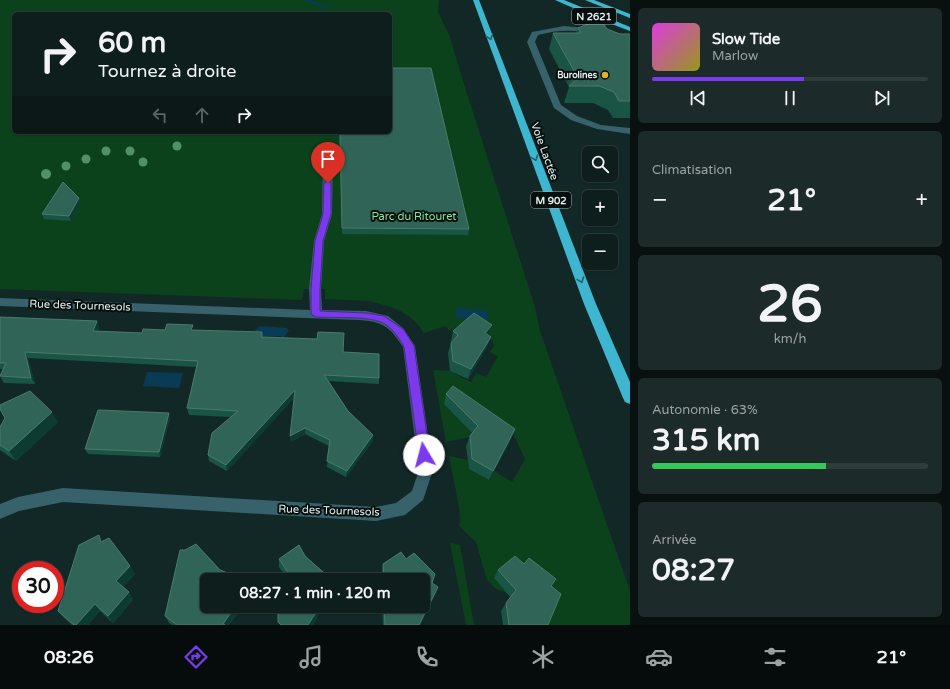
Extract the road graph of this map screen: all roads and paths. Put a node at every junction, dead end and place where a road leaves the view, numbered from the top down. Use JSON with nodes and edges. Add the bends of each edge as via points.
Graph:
{"nodes":[{"id":1,"x":476,"y":0,"type":"edge"},
{"id":2,"x":558,"y":0,"type":"edge"},
{"id":3,"x":588,"y":0,"type":"edge"},
{"id":4,"x":630,"y":16,"type":"edge"},
{"id":5,"x":630,"y":29,"type":"edge"},
{"id":6,"x":599,"y":34,"type":"edge"},
{"id":7,"x":630,"y":132,"type":"edge"},
{"id":8,"x":328,"y":152,"type":"dead end"},
{"id":9,"x":0,"y":302,"type":"edge"},
{"id":10,"x":316,"y":314,"type":"junction"},
{"id":11,"x":630,"y":398,"type":"edge"},
{"id":12,"x":0,"y":512,"type":"edge"}],
"edges":[{"from":1,"to":11,"type":"highway","name":"Voie Lactée","number":"M 902","one_way":true,"via":[[590,304]]},
{"from":2,"to":5,"type":"highway","number":"N 2621"},
{"from":3,"to":4,"type":"highway","number":"N 2621"},
{"from":6,"to":7,"type":"street","via":[[584,29],[565,28],[535,34],[530,42],[557,106],[574,118],[600,127]]},
{"from":8,"to":10,"type":"street","via":[[327,214],[319,241],[315,289]]},
{"from":9,"to":10,"type":"street","name":"Rue des Tournesols"},
{"from":10,"to":12,"type":"street","name":"Rue des Tournesols","via":[[384,319],[400,332],[409,346],[426,470],[418,495],[400,510],[376,514],[63,495],[18,504]]}]}
